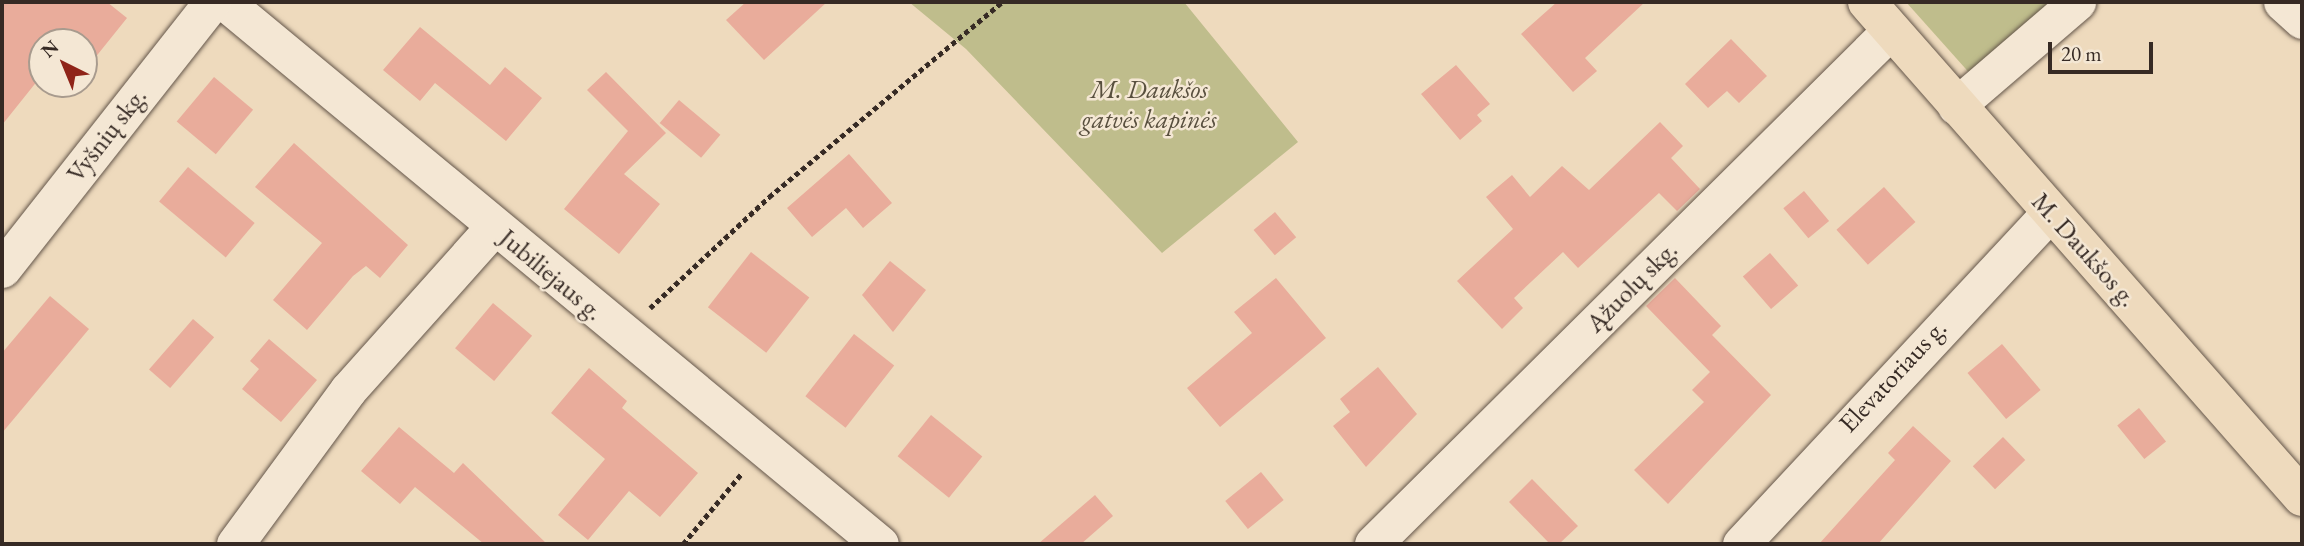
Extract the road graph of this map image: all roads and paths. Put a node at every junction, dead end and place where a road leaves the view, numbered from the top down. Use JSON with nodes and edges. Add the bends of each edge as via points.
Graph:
{"nodes":[{"id":1,"x":212,"y":2,"type":"edge"},
{"id":2,"x":225,"y":2,"type":"edge"},
{"id":3,"x":1002,"y":2,"type":"edge"},
{"id":4,"x":1867,"y":2,"type":"edge"},
{"id":5,"x":2077,"y":2,"type":"edge"},
{"id":6,"x":2282,"y":2,"type":"edge"},
{"id":7,"x":2302,"y":20,"type":"edge"},
{"id":8,"x":1891,"y":30,"type":"junction"},
{"id":9,"x":1956,"y":106,"type":"junction"},
{"id":10,"x":2050,"y":213,"type":"junction"},
{"id":11,"x":493,"y":228,"type":"junction"},
{"id":12,"x":2,"y":269,"type":"edge"},
{"id":13,"x":621,"y":335,"type":"junction"},
{"id":14,"x":760,"y":451,"type":"junction"},
{"id":15,"x":2302,"y":497,"type":"edge"},
{"id":16,"x":235,"y":544,"type":"edge"},
{"id":17,"x":683,"y":544,"type":"edge"},
{"id":18,"x":880,"y":544,"type":"edge"},
{"id":19,"x":1373,"y":544,"type":"edge"},
{"id":20,"x":1741,"y":544,"type":"edge"}],
"edges":[{"from":1,"to":12,"type":"street","name":"Vyšnių skg."},
{"from":2,"to":11,"type":"street","name":"Jubiliejaus g."},
{"from":3,"to":13,"type":"path","via":[[769,197]]},
{"from":4,"to":8,"type":"main road","name":"M. Daukšos g."},
{"from":5,"to":9,"type":"street"},
{"from":6,"to":7,"type":"street"},
{"from":8,"to":9,"type":"main road","name":"M. Daukšos g."},
{"from":8,"to":19,"type":"street","name":"Ąžuolų skg."},
{"from":9,"to":10,"type":"main road","name":"M. Daukšos g."},
{"from":10,"to":15,"type":"main road","name":"M. Daukšos g."},
{"from":10,"to":20,"type":"street","name":"Elevatoriaus g."},
{"from":11,"to":13,"type":"street","name":"Jubiliejaus g."},
{"from":11,"to":16,"type":"street","via":[[348,390]]},
{"from":13,"to":14,"type":"street","name":"Jubiliejaus g."},
{"from":14,"to":17,"type":"path"},
{"from":14,"to":18,"type":"street","name":"Jubiliejaus g."}]}
